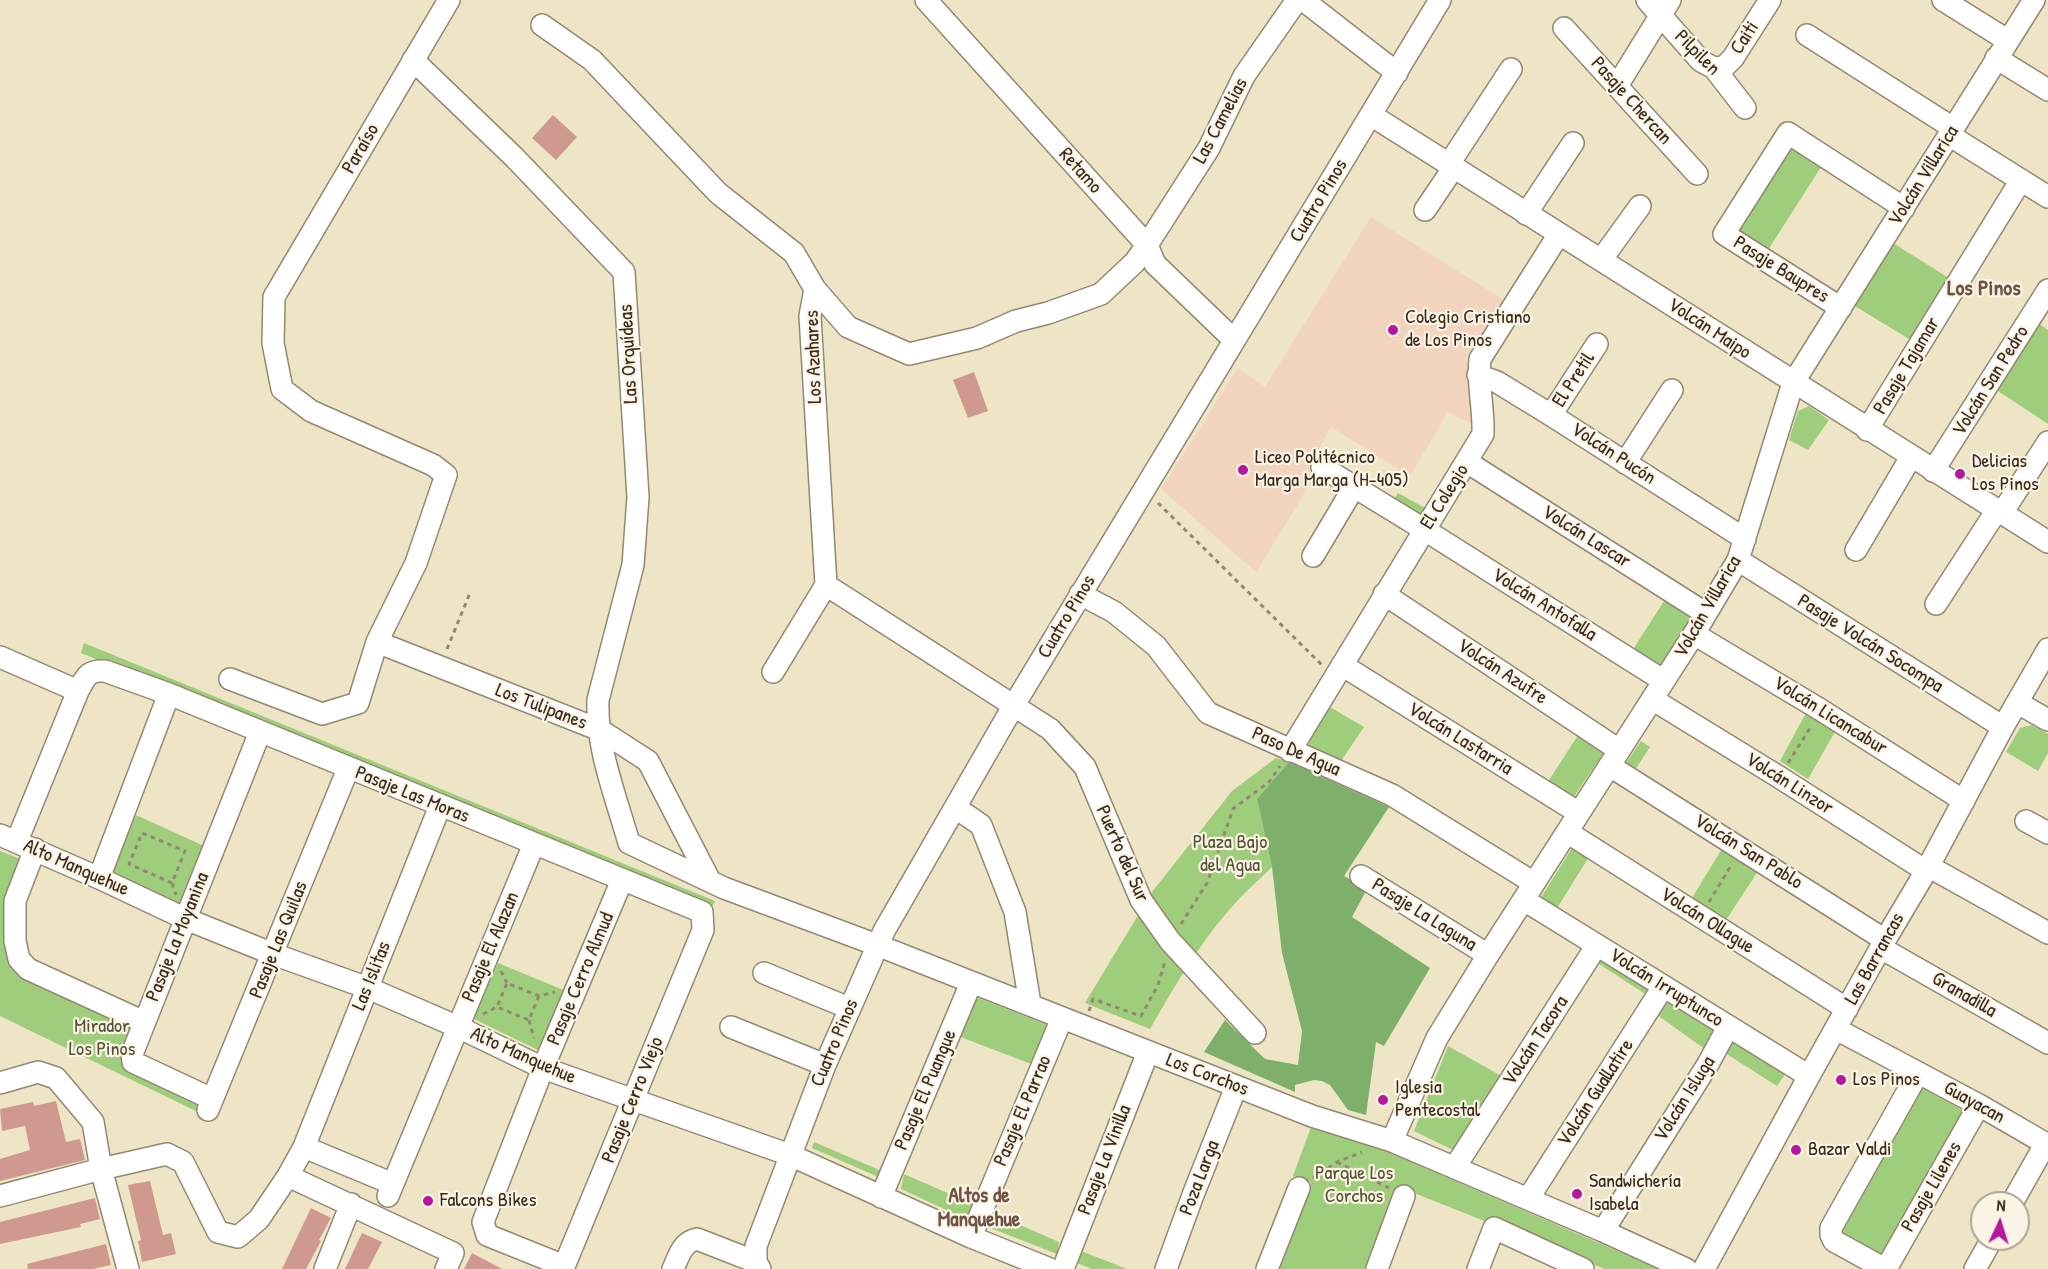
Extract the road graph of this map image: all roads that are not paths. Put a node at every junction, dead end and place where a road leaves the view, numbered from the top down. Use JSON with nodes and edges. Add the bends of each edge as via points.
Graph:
{"nodes":[{"id":1,"x":449,"y":0,"type":"edge"},
{"id":2,"x":926,"y":0,"type":"edge"},
{"id":3,"x":1297,"y":0,"type":"edge"},
{"id":4,"x":1303,"y":0,"type":"edge"},
{"id":5,"x":1440,"y":0,"type":"edge"},
{"id":6,"x":1770,"y":0,"type":"edge"},
{"id":7,"x":1943,"y":0,"type":"edge"},
{"id":8,"x":2034,"y":0,"type":"edge"},
{"id":9,"x":1659,"y":5,"type":"edge"},
{"id":10,"x":542,"y":25,"type":"dead end"},
{"id":11,"x":1564,"y":28,"type":"dead end"},
{"id":12,"x":1807,"y":35,"type":"dead end"},
{"id":13,"x":2002,"y":49,"type":"junction"},
{"id":14,"x":413,"y":60,"type":"junction"},
{"id":15,"x":1714,"y":68,"type":"junction"},
{"id":16,"x":1511,"y":69,"type":"dead end"},
{"id":17,"x":1397,"y":73,"type":"junction"},
{"id":18,"x":1617,"y":86,"type":"junction"},
{"id":19,"x":2048,"y":90,"type":"edge"},
{"id":20,"x":1745,"y":108,"type":"dead end"},
{"id":21,"x":1371,"y":115,"type":"junction"},
{"id":22,"x":1951,"y":132,"type":"junction"},
{"id":23,"x":1573,"y":143,"type":"dead end"},
{"id":24,"x":1451,"y":166,"type":"junction"},
{"id":25,"x":1697,"y":174,"type":"dead end"},
{"id":26,"x":2021,"y":180,"type":"junction"},
{"id":27,"x":2048,"y":197,"type":"edge"},
{"id":28,"x":1640,"y":206,"type":"dead end"},
{"id":29,"x":1904,"y":207,"type":"junction"},
{"id":30,"x":1425,"y":210,"type":"dead end"},
{"id":31,"x":1526,"y":214,"type":"junction"},
{"id":32,"x":1558,"y":234,"type":"junction"},
{"id":33,"x":1147,"y":244,"type":"junction"},
{"id":34,"x":1601,"y":260,"type":"junction"},
{"id":35,"x":815,"y":289,"type":"junction"},
{"id":36,"x":2048,"y":290,"type":"edge"},
{"id":37,"x":1841,"y":308,"type":"junction"},
{"id":38,"x":2041,"y":316,"type":"edge"},
{"id":39,"x":1234,"y":340,"type":"junction"},
{"id":40,"x":1597,"y":344,"type":"dead end"},
{"id":41,"x":1478,"y":375,"type":"junction"},
{"id":42,"x":1793,"y":383,"type":"junction"},
{"id":43,"x":1672,"y":390,"type":"dead end"},
{"id":44,"x":1551,"y":415,"type":"junction"},
{"id":45,"x":1867,"y":430,"type":"junction"},
{"id":46,"x":2048,"y":442,"type":"edge"},
{"id":47,"x":1911,"y":457,"type":"junction"},
{"id":48,"x":1467,"y":462,"type":"junction"},
{"id":49,"x":1626,"y":463,"type":"junction"},
{"id":50,"x":1322,"y":467,"type":"dead end"},
{"id":51,"x":1933,"y":471,"type":"junction"},
{"id":52,"x":1354,"y":487,"type":"junction"},
{"id":53,"x":1999,"y":512,"type":"junction"},
{"id":54,"x":1425,"y":530,"type":"junction"},
{"id":55,"x":1745,"y":538,"type":"junction"},
{"id":56,"x":2048,"y":542,"type":"edge"},
{"id":57,"x":1856,"y":550,"type":"dead end"},
{"id":58,"x":1313,"y":556,"type":"dead end"},
{"id":59,"x":1738,"y":560,"type":"junction"},
{"id":60,"x":826,"y":585,"type":"junction"},
{"id":61,"x":1080,"y":594,"type":"junction"},
{"id":62,"x":1384,"y":594,"type":"junction"},
{"id":63,"x":1936,"y":604,"type":"dead end"},
{"id":64,"x":1705,"y":613,"type":"junction"},
{"id":65,"x":1694,"y":634,"type":"junction"},
{"id":66,"x":377,"y":642,"type":"junction"},
{"id":67,"x":2048,"y":649,"type":"edge"},
{"id":68,"x":0,"y":657,"type":"edge"},
{"id":69,"x":1338,"y":671,"type":"junction"},
{"id":70,"x":773,"y":672,"type":"dead end"},
{"id":71,"x":230,"y":679,"type":"dead end"},
{"id":72,"x":1658,"y":690,"type":"junction"},
{"id":73,"x":78,"y":691,"type":"junction"},
{"id":74,"x":170,"y":694,"type":"junction"},
{"id":75,"x":2018,"y":703,"type":"junction"},
{"id":76,"x":1014,"y":705,"type":"junction"},
{"id":77,"x":2048,"y":720,"type":"edge"},
{"id":78,"x":2003,"y":727,"type":"junction"},
{"id":79,"x":600,"y":730,"type":"junction"},
{"id":80,"x":260,"y":732,"type":"junction"},
{"id":81,"x":1290,"y":751,"type":"junction"},
{"id":82,"x":1614,"y":758,"type":"junction"},
{"id":83,"x":348,"y":769,"type":"junction"},
{"id":84,"x":1964,"y":801,"type":"junction"},
{"id":85,"x":440,"y":806,"type":"junction"},
{"id":86,"x":956,"y":808,"type":"junction"},
{"id":87,"x":1579,"y":813,"type":"junction"},
{"id":88,"x":2026,"y":821,"type":"dead end"},
{"id":89,"x":1567,"y":832,"type":"junction"},
{"id":90,"x":2048,"y":833,"type":"edge"},
{"id":91,"x":17,"y":842,"type":"edge"},
{"id":92,"x":534,"y":844,"type":"junction"},
{"id":93,"x":1927,"y":869,"type":"junction"},
{"id":94,"x":1361,"y":876,"type":"dead end"},
{"id":95,"x":99,"y":878,"type":"junction"},
{"id":96,"x":622,"y":880,"type":"junction"},
{"id":97,"x":717,"y":885,"type":"junction"},
{"id":98,"x":1529,"y":892,"type":"junction"},
{"id":99,"x":186,"y":919,"type":"junction"},
{"id":100,"x":703,"y":930,"type":"joint"},
{"id":101,"x":2048,"y":933,"type":"edge"},
{"id":102,"x":1883,"y":944,"type":"junction"},
{"id":103,"x":877,"y":945,"type":"junction"},
{"id":104,"x":1597,"y":945,"type":"junction"},
{"id":105,"x":273,"y":954,"type":"junction"},
{"id":106,"x":1488,"y":955,"type":"junction"},
{"id":107,"x":764,"y":973,"type":"dead end"},
{"id":108,"x":971,"y":983,"type":"junction"},
{"id":109,"x":1663,"y":987,"type":"junction"},
{"id":110,"x":368,"y":988,"type":"junction"},
{"id":111,"x":1030,"y":1004,"type":"junction"},
{"id":112,"x":849,"y":1008,"type":"junction"},
{"id":113,"x":1846,"y":1009,"type":"junction"},
{"id":114,"x":1062,"y":1018,"type":"junction"},
{"id":115,"x":144,"y":1022,"type":"junction"},
{"id":116,"x":458,"y":1027,"type":"junction"},
{"id":117,"x":731,"y":1027,"type":"dead end"},
{"id":118,"x":1728,"y":1027,"type":"junction"},
{"id":119,"x":1836,"y":1029,"type":"junction"},
{"id":120,"x":1255,"y":1033,"type":"dead end"},
{"id":121,"x":2048,"y":1043,"type":"edge"},
{"id":122,"x":1148,"y":1052,"type":"junction"},
{"id":123,"x":825,"y":1065,"type":"junction"},
{"id":124,"x":543,"y":1068,"type":"junction"},
{"id":125,"x":1918,"y":1073,"type":"junction"},
{"id":126,"x":1809,"y":1076,"type":"junction"},
{"id":127,"x":0,"y":1083,"type":"edge"},
{"id":128,"x":1236,"y":1087,"type":"junction"},
{"id":129,"x":633,"y":1101,"type":"junction"},
{"id":130,"x":210,"y":1105,"type":"joint"},
{"id":131,"x":1979,"y":1105,"type":"junction"},
{"id":132,"x":1392,"y":1141,"type":"junction"},
{"id":133,"x":2047,"y":1144,"type":"edge"},
{"id":134,"x":304,"y":1147,"type":"junction"},
{"id":135,"x":790,"y":1155,"type":"junction"},
{"id":136,"x":1455,"y":1167,"type":"junction"},
{"id":137,"x":101,"y":1169,"type":"junction"},
{"id":138,"x":288,"y":1176,"type":"junction"},
{"id":139,"x":1299,"y":1188,"type":"road end"},
{"id":140,"x":2019,"y":1191,"type":"edge"},
{"id":141,"x":0,"y":1196,"type":"edge"},
{"id":142,"x":1404,"y":1196,"type":"road end"},
{"id":143,"x":881,"y":1197,"type":"junction"},
{"id":144,"x":1528,"y":1198,"type":"junction"},
{"id":145,"x":351,"y":1204,"type":"junction"},
{"id":146,"x":1603,"y":1231,"type":"junction"},
{"id":147,"x":971,"y":1237,"type":"junction"},
{"id":148,"x":1985,"y":1251,"type":"edge"},
{"id":149,"x":758,"y":1266,"type":"edge"},
{"id":150,"x":563,"y":1267,"type":"edge"},
{"id":151,"x":128,"y":1269,"type":"edge"},
{"id":152,"x":326,"y":1269,"type":"edge"},
{"id":153,"x":446,"y":1269,"type":"edge"},
{"id":154,"x":673,"y":1269,"type":"edge"},
{"id":155,"x":1050,"y":1269,"type":"edge"},
{"id":156,"x":1063,"y":1269,"type":"edge"},
{"id":157,"x":1166,"y":1269,"type":"edge"},
{"id":158,"x":1267,"y":1269,"type":"edge"},
{"id":159,"x":1377,"y":1269,"type":"edge"},
{"id":160,"x":1478,"y":1269,"type":"edge"},
{"id":161,"x":1583,"y":1269,"type":"edge"},
{"id":162,"x":1686,"y":1269,"type":"edge"},
{"id":163,"x":1704,"y":1269,"type":"edge"},
{"id":164,"x":1885,"y":1269,"type":"edge"},
{"id":165,"x":1975,"y":1269,"type":"edge"}],
"edges":[{"from":1,"to":14,"type":"street","name":"Paraíso"},
{"from":2,"to":33,"type":"street","name":"Retamo"},
{"from":3,"to":33,"type":"street","name":"Las Camelias","via":[[1244,76],[1209,148]]},
{"from":4,"to":17,"type":"street"},
{"from":5,"to":17,"type":"street","name":"Cuatro Pinos"},
{"from":6,"to":15,"type":"street","name":"Caiti","via":[[1733,58],[1724,67]]},
{"from":7,"to":13,"type":"street"},
{"from":8,"to":13,"type":"street","name":"Volcán Villarica"},
{"from":9,"to":15,"type":"street","name":"Pilpilen","via":[[1701,61]]},
{"from":9,"to":18,"type":"street"},
{"from":10,"to":35,"type":"street","name":"Los Azahares","via":[[592,60],[718,193],[794,254]]},
{"from":11,"to":18,"type":"street","name":"Pasaje Chercan"},
{"from":12,"to":22,"type":"street"},
{"from":13,"to":19,"type":"street"},
{"from":13,"to":22,"type":"street","name":"Volcán Villarica"},
{"from":14,"to":66,"type":"street","name":"Paraíso","via":[[274,297],[273,344],[282,389],[311,411],[433,465],[446,475],[416,563]]},
{"from":14,"to":79,"type":"street","name":"Las Orquídeas","via":[[514,157],[624,272],[638,497],[633,565],[598,700]]},
{"from":15,"to":20,"type":"street","name":"Pilpilen"},
{"from":16,"to":24,"type":"street"},
{"from":17,"to":21,"type":"street","name":"Cuatro Pinos"},
{"from":18,"to":25,"type":"street","name":"Pasaje Chercan"},
{"from":21,"to":24,"type":"street","name":"Volcán Maipo"},
{"from":21,"to":39,"type":"street","name":"Cuatro Pinos"},
{"from":22,"to":26,"type":"street"},
{"from":22,"to":29,"type":"street","name":"Volcán Villarica"},
{"from":23,"to":31,"type":"street"},
{"from":24,"to":30,"type":"street"},
{"from":24,"to":31,"type":"street","name":"Volcán Maipo"},
{"from":26,"to":27,"type":"street"},
{"from":26,"to":45,"type":"street","name":"Pasaje Tajamar"},
{"from":28,"to":34,"type":"street"},
{"from":29,"to":37,"type":"street","name":"Volcán Villarica"},
{"from":29,"to":37,"type":"street","name":"Pasaje Baupres","via":[[1788,133],[1724,234]]},
{"from":31,"to":32,"type":"street","name":"Volcán Maipo"},
{"from":32,"to":34,"type":"street","name":"Volcán Maipo"},
{"from":32,"to":41,"type":"street","name":"El Colegio","via":[[1480,359]]},
{"from":33,"to":35,"type":"street","name":"Las Camelias","via":[[1135,262],[1101,294],[977,338],[909,354],[848,327]]},
{"from":33,"to":39,"type":"street","name":"Retamo","via":[[1155,264]]},
{"from":34,"to":42,"type":"street","name":"Volcán Maipo"},
{"from":35,"to":60,"type":"street","name":"Los Azahares","via":[[810,316]]},
{"from":36,"to":38,"type":"street","name":"Volcán San Pedro"},
{"from":37,"to":42,"type":"street","name":"Volcán Villarica"},
{"from":38,"to":51,"type":"street","name":"Volcán San Pedro"},
{"from":39,"to":61,"type":"street","name":"Cuatro Pinos"},
{"from":40,"to":44,"type":"street","name":"El Pretil"},
{"from":41,"to":44,"type":"street","name":"Volcán Pucón"},
{"from":41,"to":48,"type":"street","name":"El Colegio","via":[[1483,434]]},
{"from":42,"to":45,"type":"street","name":"Volcán Maipo"},
{"from":42,"to":55,"type":"street","name":"Volcán Villarica"},
{"from":43,"to":49,"type":"street"},
{"from":44,"to":49,"type":"street","name":"Volcán Pucón"},
{"from":45,"to":47,"type":"street","name":"Volcán Maipo"},
{"from":46,"to":53,"type":"street"},
{"from":47,"to":51,"type":"street","name":"Volcán Maipo"},
{"from":47,"to":57,"type":"street"},
{"from":48,"to":54,"type":"street","name":"El Colegio"},
{"from":48,"to":64,"type":"street","name":"Volcán Lascar"},
{"from":49,"to":55,"type":"street","name":"Volcán Pucón"},
{"from":50,"to":52,"type":"street","name":"Volcán Antofalla"},
{"from":51,"to":53,"type":"street","name":"Volcán Maipo"},
{"from":52,"to":54,"type":"street","name":"Volcán Antofalla"},
{"from":52,"to":58,"type":"street"},
{"from":53,"to":56,"type":"street","name":"Volcán Maipo"},
{"from":53,"to":63,"type":"street"},
{"from":54,"to":62,"type":"street","name":"El Colegio"},
{"from":54,"to":72,"type":"street","name":"Volcán Antofalla"},
{"from":55,"to":59,"type":"street","name":"Volcán Villarica"},
{"from":59,"to":64,"type":"street","name":"Volcán Villarica"},
{"from":59,"to":78,"type":"street","name":"Pasaje Volcán Socompa"},
{"from":60,"to":70,"type":"street"},
{"from":60,"to":76,"type":"street"},
{"from":61,"to":76,"type":"street","name":"Cuatro Pinos"},
{"from":61,"to":81,"type":"street","name":"Paso De Agua","via":[[1114,612],[1156,646],[1208,712]]},
{"from":62,"to":69,"type":"street","name":"El Colegio"},
{"from":62,"to":82,"type":"street","name":"Volcán Azufre"},
{"from":64,"to":65,"type":"street","name":"Volcán Villarica"},
{"from":65,"to":72,"type":"street","name":"Volcán Villarica"},
{"from":65,"to":84,"type":"street","name":"Volcán Licancabur"},
{"from":66,"to":71,"type":"street","via":[[358,703],[322,714]]},
{"from":66,"to":79,"type":"street","name":"Los Tulipanes"},
{"from":67,"to":75,"type":"street","name":"Las Barrancas"},
{"from":68,"to":73,"type":"street"},
{"from":69,"to":81,"type":"street","name":"El Colegio"},
{"from":69,"to":87,"type":"street","name":"Volcán Lastarria"},
{"from":72,"to":82,"type":"street","name":"Volcán Villarica"},
{"from":72,"to":93,"type":"street","name":"Volcán Linzor","via":[[1779,777]]},
{"from":73,"to":74,"type":"street","name":"Pasaje Las Moras","via":[[87,675],[105,671]]},
{"from":73,"to":91,"type":"street"},
{"from":74,"to":80,"type":"street","name":"Pasaje Las Moras"},
{"from":74,"to":95,"type":"street"},
{"from":75,"to":77,"type":"street"},
{"from":75,"to":78,"type":"street","name":"Las Barrancas"},
{"from":76,"to":86,"type":"street","name":"Cuatro Pinos"},
{"from":76,"to":120,"type":"street","name":"Puerto del Sur","via":[[1050,729],[1085,767],[1140,900],[1170,940]]},
{"from":78,"to":84,"type":"street","name":"Las Barrancas"},
{"from":79,"to":97,"type":"street","via":[[648,761]]},
{"from":79,"to":97,"type":"street","name":"Los Tulipanes","via":[[629,843]]},
{"from":80,"to":83,"type":"street","name":"Pasaje Las Moras"},
{"from":80,"to":99,"type":"street","name":"Pasaje La Moyanina"},
{"from":81,"to":98,"type":"street","name":"Paso De Agua","via":[[1392,795]]},
{"from":82,"to":87,"type":"street","name":"Volcán Villarica"},
{"from":82,"to":102,"type":"street","name":"Volcán San Pablo"},
{"from":83,"to":85,"type":"street","name":"Pasaje Las Moras"},
{"from":83,"to":105,"type":"street","name":"Pasaje Las Quilas"},
{"from":84,"to":93,"type":"street","name":"Las Barrancas"},
{"from":85,"to":92,"type":"street","name":"Pasaje Las Moras"},
{"from":85,"to":110,"type":"street","name":"Las Islitas"},
{"from":86,"to":103,"type":"street","name":"Cuatro Pinos"},
{"from":86,"to":111,"type":"street","via":[[981,825],[1015,912]]},
{"from":87,"to":89,"type":"street","name":"Volcán Villarica"},
{"from":88,"to":90,"type":"street"},
{"from":89,"to":98,"type":"street","name":"Volcán Villarica"},
{"from":89,"to":113,"type":"street","name":"Volcán Ollague"},
{"from":91,"to":95,"type":"street","name":"Alto Manquehue"},
{"from":91,"to":115,"type":"street","via":[[15,942],[19,959],[28,969]]},
{"from":92,"to":96,"type":"street","name":"Pasaje Las Moras"},
{"from":92,"to":116,"type":"street","name":"Pasaje El Alazan"},
{"from":93,"to":101,"type":"street","name":"Volcán Linzor"},
{"from":93,"to":102,"type":"street","name":"Las Barrancas"},
{"from":94,"to":106,"type":"street","name":"Pasaje La Laguna"},
{"from":95,"to":99,"type":"street","name":"Alto Manquehue"},
{"from":96,"to":100,"type":"street","name":"Pasaje Las Moras","via":[[702,912]]},
{"from":96,"to":124,"type":"street","name":"Pasaje Cerro Almud"},
{"from":97,"to":103,"type":"street","name":"Los Corchos"},
{"from":98,"to":104,"type":"street","name":"Volcán Irruptunco"},
{"from":98,"to":106,"type":"street","name":"Volcán Villarica"},
{"from":99,"to":105,"type":"street","name":"Alto Manquehue"},
{"from":99,"to":115,"type":"street","name":"Pasaje La Moyanina"},
{"from":100,"to":129,"type":"street","name":"Pasaje Cerro Viejo"},
{"from":102,"to":113,"type":"street","name":"Las Barrancas"},
{"from":102,"to":121,"type":"street","name":"Granadilla"},
{"from":103,"to":108,"type":"street","name":"Los Corchos"},
{"from":103,"to":112,"type":"street","name":"Cuatro Pinos"},
{"from":104,"to":109,"type":"street","name":"Volcán Irruptunco"},
{"from":104,"to":136,"type":"street","name":"Volcán Tacora"},
{"from":105,"to":110,"type":"street","name":"Alto Manquehue"},
{"from":105,"to":130,"type":"street","name":"Pasaje Las Quilas"},
{"from":106,"to":132,"type":"street","name":"Volcán Villarica","via":[[1437,1038]]},
{"from":107,"to":112,"type":"street"},
{"from":108,"to":111,"type":"street","name":"Los Corchos"},
{"from":108,"to":143,"type":"street","name":"Pasaje El Puangue"},
{"from":109,"to":118,"type":"street","name":"Volcán Irruptunco"},
{"from":109,"to":144,"type":"street","name":"Volcán Guallatire"},
{"from":110,"to":116,"type":"street","name":"Alto Manquehue"},
{"from":110,"to":134,"type":"street","name":"Las Islitas"},
{"from":111,"to":114,"type":"street","name":"Los Corchos"},
{"from":112,"to":123,"type":"street","name":"Cuatro Pinos"},
{"from":113,"to":119,"type":"street","name":"Las Barrancas"},
{"from":114,"to":122,"type":"street","name":"Los Corchos"},
{"from":114,"to":147,"type":"street","name":"Pasaje El Parrao"},
{"from":115,"to":130,"type":"street","name":"Pasaje La Moyanina","via":[[132,1054],[133,1062]]},
{"from":116,"to":124,"type":"street","name":"Alto Manquehue"},
{"from":116,"to":134,"type":"street","name":"Pasaje El Alazan","via":[[391,1190]]},
{"from":117,"to":123,"type":"street"},
{"from":118,"to":126,"type":"street","name":"Volcán Irruptunco"},
{"from":118,"to":146,"type":"street","name":"Volcán Isluga"},
{"from":119,"to":125,"type":"street","name":"Guayacan"},
{"from":119,"to":126,"type":"street","name":"Las Barrancas"},
{"from":122,"to":128,"type":"street","name":"Los Corchos"},
{"from":122,"to":156,"type":"street","name":"Pasaje La Vinilla"},
{"from":123,"to":135,"type":"street","name":"Cuatro Pinos"},
{"from":124,"to":129,"type":"street","name":"Alto Manquehue"},
{"from":124,"to":150,"type":"street","name":"Pasaje Cerro Almud","via":[[483,1222],[487,1235]]},
{"from":125,"to":131,"type":"street","name":"Guayacan"},
{"from":125,"to":164,"type":"street","via":[[1831,1228],[1834,1241]]},
{"from":126,"to":163,"type":"street","name":"Las Barrancas"},
{"from":127,"to":137,"type":"street","via":[[38,1072],[56,1078],[93,1122]]},
{"from":128,"to":132,"type":"street","name":"Los Corchos"},
{"from":128,"to":157,"type":"street","name":"Poza Larga"},
{"from":129,"to":135,"type":"street","name":"Alto Manquehue"},
{"from":129,"to":150,"type":"street","name":"Pasaje Cerro Viejo"},
{"from":131,"to":133,"type":"street","name":"Guayacan"},
{"from":131,"to":164,"type":"street","name":"Pasaje Lilenes"},
{"from":132,"to":136,"type":"street","name":"Los Corchos"},
{"from":133,"to":140,"type":"street"},
{"from":134,"to":138,"type":"street","name":"Las Islitas"},
{"from":135,"to":143,"type":"street","name":"Alto Manquehue"},
{"from":135,"to":149,"type":"street","name":"Cuatro Pinos","via":[[756,1246]]},
{"from":136,"to":144,"type":"street","name":"Los Corchos"},
{"from":137,"to":138,"type":"street","name":"Las Islitas","via":[[167,1154],[183,1162],[218,1232],[238,1237],[259,1219]]},
{"from":137,"to":141,"type":"street"},
{"from":137,"to":151,"type":"street"},
{"from":138,"to":145,"type":"street"},
{"from":139,"to":158,"type":"street"},
{"from":142,"to":159,"type":"street"},
{"from":143,"to":147,"type":"street","name":"Alto Manquehue"},
{"from":144,"to":146,"type":"street","name":"Los Corchos"},
{"from":145,"to":152,"type":"street"},
{"from":145,"to":153,"type":"street","via":[[453,1253]]},
{"from":146,"to":162,"type":"street","name":"Los Corchos"},
{"from":147,"to":155,"type":"street","name":"Alto Manquehue"},
{"from":148,"to":165,"type":"street"},
{"from":149,"to":154,"type":"street","via":[[697,1239],[688,1241]]},
{"from":160,"to":161,"type":"street","via":[[1494,1228]]}]}
